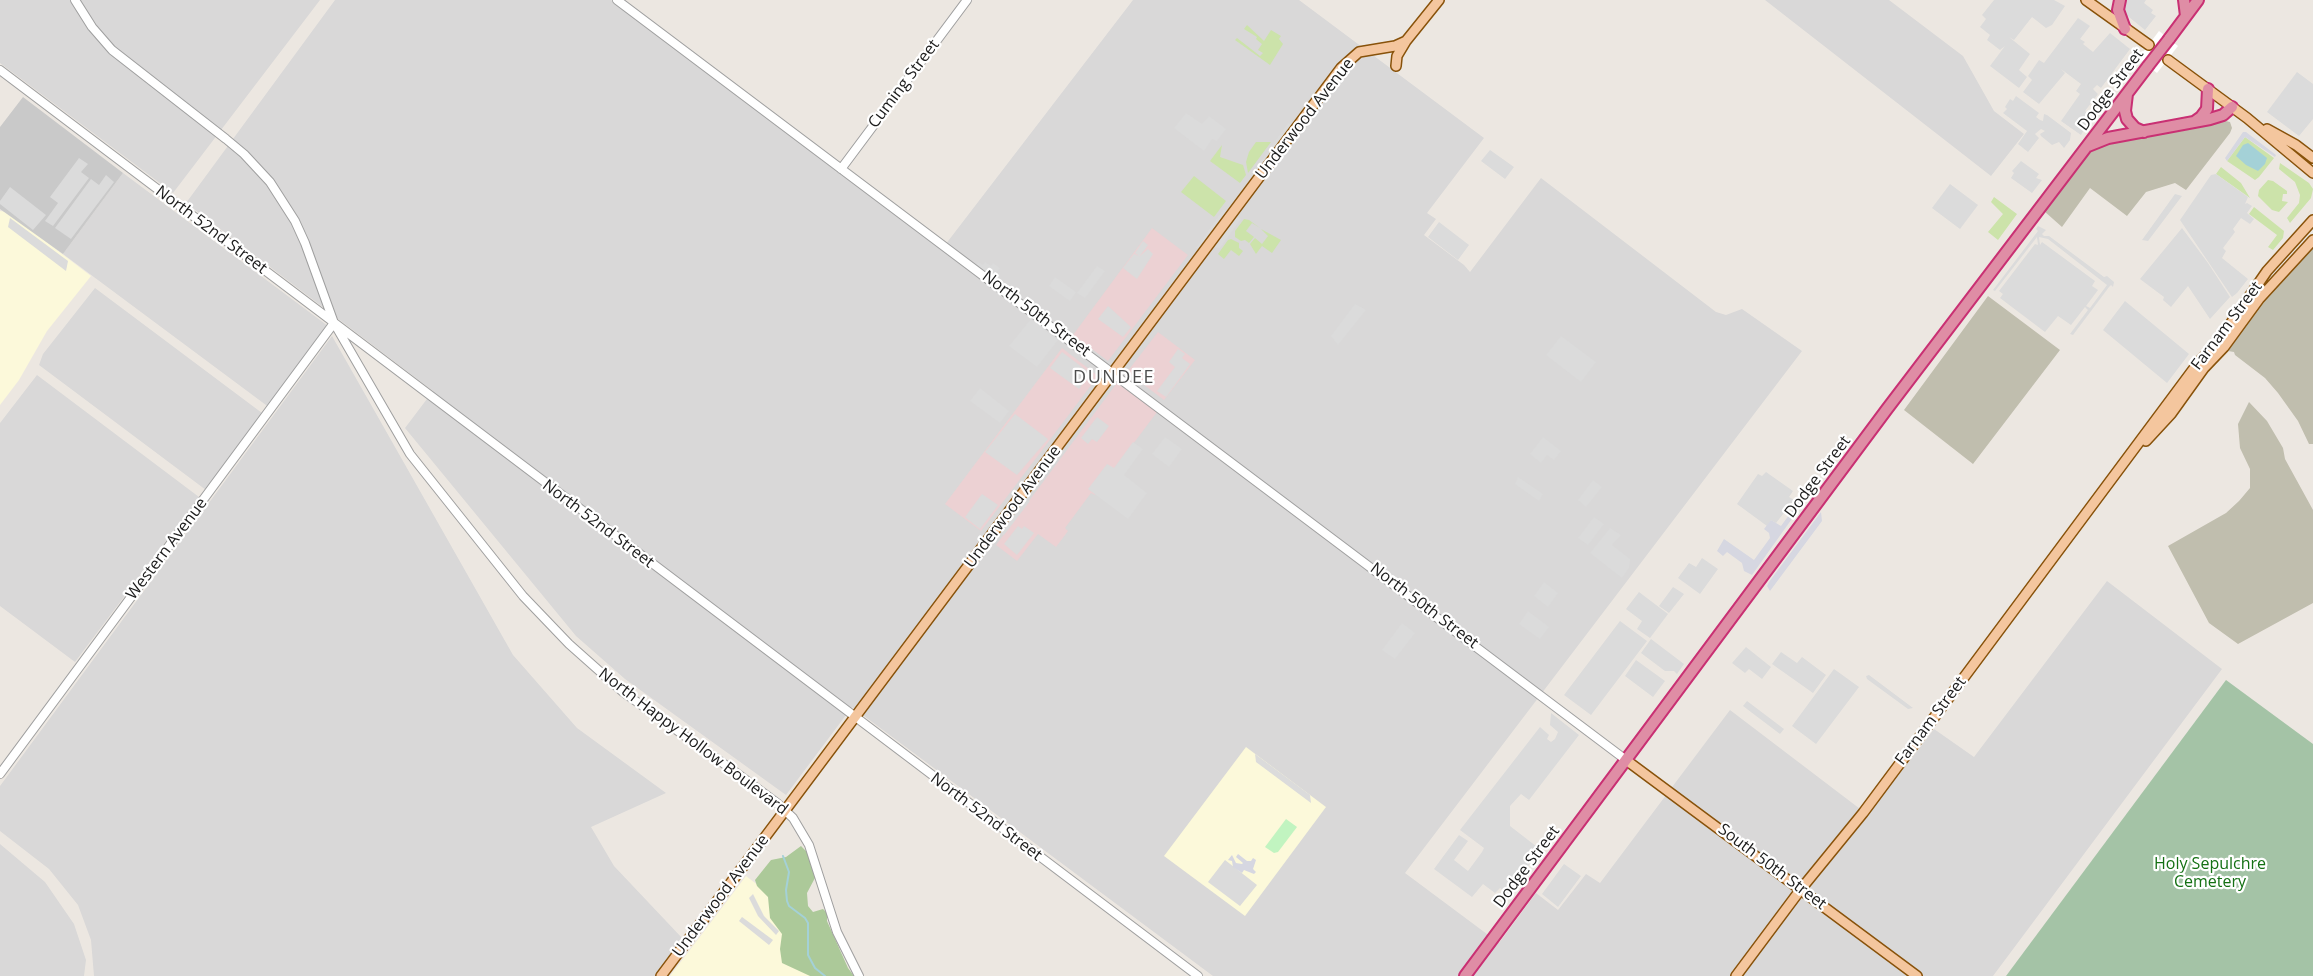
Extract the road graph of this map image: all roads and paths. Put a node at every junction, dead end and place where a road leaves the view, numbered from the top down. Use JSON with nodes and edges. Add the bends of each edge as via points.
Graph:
{"nodes":[{"id":1,"x":75,"y":0,"type":"edge"},
{"id":2,"x":617,"y":0,"type":"edge"},
{"id":3,"x":967,"y":0,"type":"edge"},
{"id":4,"x":1439,"y":0,"type":"edge"},
{"id":5,"x":2086,"y":0,"type":"edge"},
{"id":6,"x":2120,"y":0,"type":"edge"},
{"id":7,"x":2184,"y":0,"type":"edge"},
{"id":8,"x":2198,"y":0,"type":"edge"},
{"id":9,"x":2186,"y":16,"type":"junction"},
{"id":10,"x":2125,"y":29,"type":"junction"},
{"id":11,"x":1406,"y":41,"type":"junction"},
{"id":12,"x":2149,"y":45,"type":"dead end"},
{"id":13,"x":2168,"y":60,"type":"dead end"},
{"id":14,"x":1396,"y":66,"type":"dead end"},
{"id":15,"x":0,"y":70,"type":"edge"},
{"id":16,"x":2208,"y":89,"type":"junction"},
{"id":17,"x":2127,"y":94,"type":"junction"},
{"id":18,"x":2232,"y":107,"type":"junction"},
{"id":19,"x":2247,"y":118,"type":"junction"},
{"id":20,"x":2191,"y":124,"type":"junction"},
{"id":21,"x":2148,"y":132,"type":"junction"},
{"id":22,"x":2088,"y":146,"type":"junction"},
{"id":23,"x":2313,"y":158,"type":"edge"},
{"id":24,"x":841,"y":169,"type":"junction"},
{"id":25,"x":2313,"y":173,"type":"edge"},
{"id":26,"x":2313,"y":220,"type":"edge"},
{"id":27,"x":2313,"y":240,"type":"edge"},
{"id":28,"x":333,"y":323,"type":"junction"},
{"id":29,"x":1113,"y":373,"type":"junction"},
{"id":30,"x":2123,"y":464,"type":"junction"},
{"id":31,"x":854,"y":718,"type":"junction"},
{"id":32,"x":1626,"y":760,"type":"junction"},
{"id":33,"x":0,"y":774,"type":"edge"},
{"id":34,"x":785,"y":811,"type":"junction"},
{"id":35,"x":1801,"y":889,"type":"junction"},
{"id":36,"x":661,"y":976,"type":"edge"},
{"id":37,"x":859,"y":976,"type":"edge"},
{"id":38,"x":1198,"y":976,"type":"edge"},
{"id":39,"x":1465,"y":976,"type":"edge"},
{"id":40,"x":1736,"y":976,"type":"edge"},
{"id":41,"x":1917,"y":976,"type":"edge"}],
"edges":[{"from":1,"to":28,"type":"street","name":"North Happy Hollow Boulevard","via":[[112,50],[244,154],[270,183],[305,243]]},
{"from":2,"to":24,"type":"street","name":"North 50th Street"},
{"from":3,"to":24,"type":"street","name":"Cuming Street"},
{"from":4,"to":11,"type":"main road"},
{"from":5,"to":10,"type":"main road"},
{"from":6,"to":10,"type":"highway","via":[[2118,10]]},
{"from":7,"to":9,"type":"highway"},
{"from":8,"to":9,"type":"highway","name":"Dodge Street"},
{"from":9,"to":17,"type":"highway","name":"Dodge Street","bridge":true},
{"from":10,"to":12,"type":"main road"},
{"from":11,"to":14,"type":"main road"},
{"from":11,"to":29,"type":"main road","name":"Underwood Avenue","via":[[1356,53],[1341,68]]},
{"from":13,"to":16,"type":"main road"},
{"from":15,"to":28,"type":"street","name":"North 52nd Street"},
{"from":16,"to":18,"type":"main road"},
{"from":16,"to":20,"type":"highway","via":[[2207,109]]},
{"from":17,"to":21,"type":"highway","via":[[2127,119]]},
{"from":17,"to":22,"type":"highway","name":"Dodge Street"},
{"from":18,"to":19,"type":"main road"},
{"from":18,"to":20,"type":"highway","via":[[2223,115]]},
{"from":19,"to":23,"type":"main road"},
{"from":19,"to":25,"type":"main road"},
{"from":20,"to":21,"type":"highway"},
{"from":21,"to":22,"type":"highway","via":[[2108,138]]},
{"from":22,"to":32,"type":"highway","name":"Dodge Street"},
{"from":24,"to":29,"type":"street","name":"North 50th Street"},
{"from":26,"to":30,"type":"main road","name":"Farnam Street","via":[[2267,272]]},
{"from":27,"to":30,"type":"main road","name":"Farnam Street","via":[[2259,299],[2165,422]]},
{"from":28,"to":31,"type":"street","name":"North 52nd Street"},
{"from":28,"to":33,"type":"street","name":"Western Avenue"},
{"from":28,"to":34,"type":"street","name":"North Happy Hollow Boulevard","via":[[410,454],[536,611],[623,692]]},
{"from":29,"to":31,"type":"main road","name":"Underwood Avenue"},
{"from":29,"to":32,"type":"street","name":"North 50th Street"},
{"from":30,"to":35,"type":"main road","name":"Farnam Street","via":[[1864,812]]},
{"from":31,"to":34,"type":"main road","name":"Underwood Avenue"},
{"from":31,"to":38,"type":"street","name":"North 52nd Street"},
{"from":32,"to":35,"type":"main road","name":"South 50th Street"},
{"from":32,"to":39,"type":"highway","name":"Dodge Street"},
{"from":34,"to":36,"type":"main road","name":"Underwood Avenue"},
{"from":34,"to":37,"type":"street","name":"North Happy Hollow Boulevard","via":[[809,845],[837,932]]},
{"from":35,"to":40,"type":"main road","name":"Farnam Street"},
{"from":35,"to":41,"type":"main road","name":"South 50th Street"}]}
